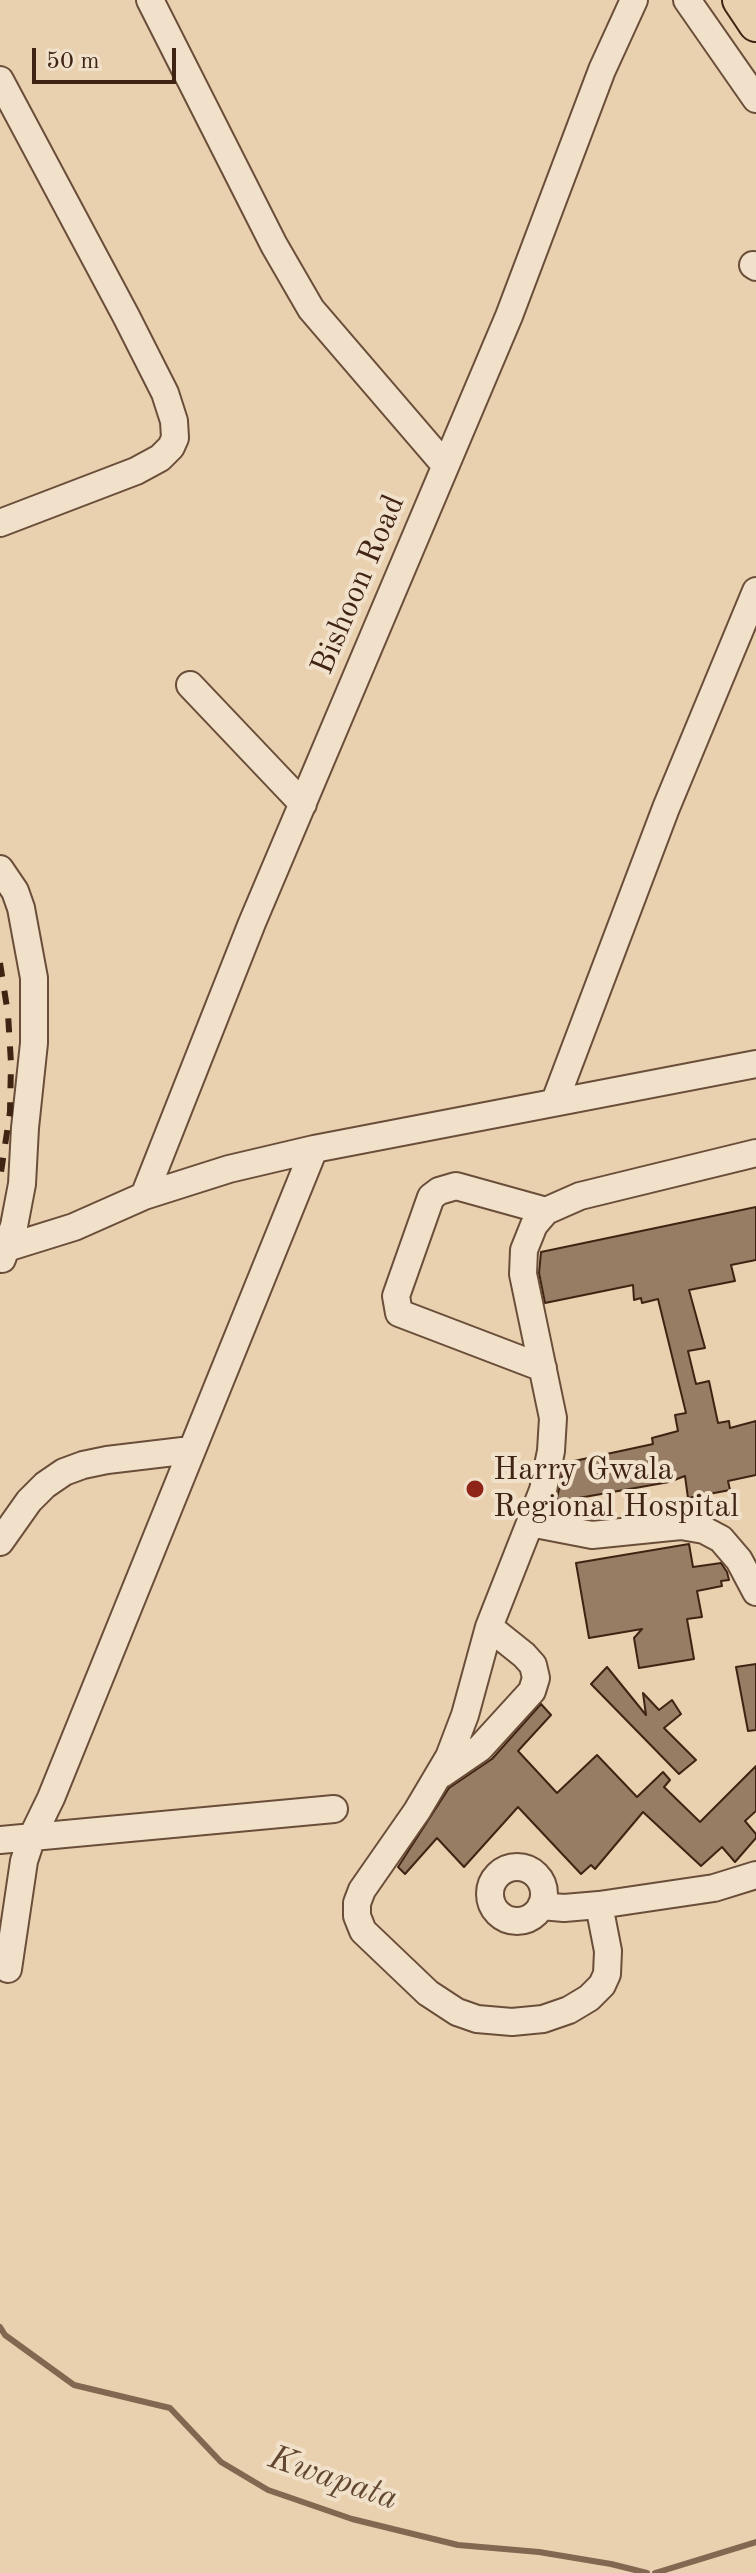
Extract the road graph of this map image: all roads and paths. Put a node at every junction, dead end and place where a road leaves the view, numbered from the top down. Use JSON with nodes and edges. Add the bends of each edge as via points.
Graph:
{"nodes":[{"id":1,"x":150,"y":0,"type":"edge"},
{"id":2,"x":634,"y":0,"type":"edge"},
{"id":3,"x":687,"y":0,"type":"edge"},
{"id":4,"x":740,"y":0,"type":"edge"},
{"id":5,"x":756,"y":24,"type":"edge"},
{"id":6,"x":0,"y":80,"type":"edge"},
{"id":7,"x":756,"y":99,"type":"edge"},
{"id":8,"x":445,"y":465,"type":"junction"},
{"id":9,"x":0,"y":523,"type":"edge"},
{"id":10,"x":756,"y":591,"type":"edge"},
{"id":11,"x":190,"y":685,"type":"dead end"},
{"id":12,"x":303,"y":804,"type":"junction"},
{"id":13,"x":0,"y":869,"type":"edge"},
{"id":14,"x":756,"y":1064,"type":"edge"},
{"id":15,"x":555,"y":1101,"type":"junction"},
{"id":16,"x":314,"y":1149,"type":"junction"},
{"id":17,"x":756,"y":1153,"type":"edge"},
{"id":18,"x":144,"y":1196,"type":"junction"},
{"id":19,"x":546,"y":1211,"type":"junction"},
{"id":20,"x":2,"y":1254,"type":"edge"},
{"id":21,"x":543,"y":1368,"type":"junction"},
{"id":22,"x":191,"y":1450,"type":"junction"},
{"id":23,"x":530,"y":1523,"type":"junction"},
{"id":24,"x":0,"y":1542,"type":"edge"},
{"id":25,"x":756,"y":1592,"type":"edge"},
{"id":26,"x":489,"y":1627,"type":"junction"},
{"id":27,"x":436,"y":1779,"type":"junction"},
{"id":28,"x":334,"y":1809,"type":"dead end"},
{"id":29,"x":32,"y":1837,"type":"junction"},
{"id":30,"x":0,"y":1840,"type":"edge"},
{"id":31,"x":756,"y":1875,"type":"edge"},
{"id":32,"x":599,"y":1905,"type":"junction"},
{"id":33,"x":541,"y":1906,"type":"dead end"},
{"id":34,"x":8,"y":1969,"type":"dead end"}],
"edges":[{"from":1,"to":8,"type":"street","via":[[311,309]]},
{"from":2,"to":8,"type":"street","name":"Bishoon Road"},
{"from":3,"to":7,"type":"street"},
{"from":4,"to":5,"type":"main road"},
{"from":6,"to":9,"type":"street","via":[[165,393],[175,438],[160,458],[136,471]]},
{"from":8,"to":12,"type":"street","name":"Bishoon Road"},
{"from":10,"to":15,"type":"street","via":[[666,808]]},
{"from":11,"to":12,"type":"street"},
{"from":12,"to":18,"type":"street","name":"Bishoon Road"},
{"from":13,"to":20,"type":"street","via":[[21,908],[34,978],[22,1184]]},
{"from":14,"to":15,"type":"street"},
{"from":15,"to":16,"type":"street"},
{"from":16,"to":18,"type":"street"},
{"from":16,"to":22,"type":"street"},
{"from":17,"to":19,"type":"street","via":[[580,1196]]},
{"from":18,"to":20,"type":"street"},
{"from":19,"to":21,"type":"street","via":[[524,1250],[523,1274]]},
{"from":19,"to":21,"type":"street","via":[[456,1186],[439,1191],[431,1197],[396,1296],[399,1313]]},
{"from":21,"to":23,"type":"street","via":[[553,1418],[551,1451]]},
{"from":22,"to":24,"type":"street","via":[[107,1460],[64,1472],[29,1501]]},
{"from":22,"to":29,"type":"street"},
{"from":23,"to":25,"type":"street","via":[[592,1535],[681,1526],[704,1530],[721,1539],[739,1560]]},
{"from":23,"to":26,"type":"street"},
{"from":26,"to":27,"type":"street","via":[[465,1715]]},
{"from":26,"to":27,"type":"street","via":[[533,1665],[532,1691],[480,1748]]},
{"from":27,"to":32,"type":"street","via":[[357,1903],[363,1931],[428,1993],[477,2019],[543,2019],[569,2010],[589,1998],[607,1974]]},
{"from":28,"to":29,"type":"street"},
{"from":29,"to":30,"type":"street"},
{"from":29,"to":34,"type":"street"},
{"from":31,"to":32,"type":"street","via":[[714,1888]]},
{"from":32,"to":33,"type":"street"}]}
